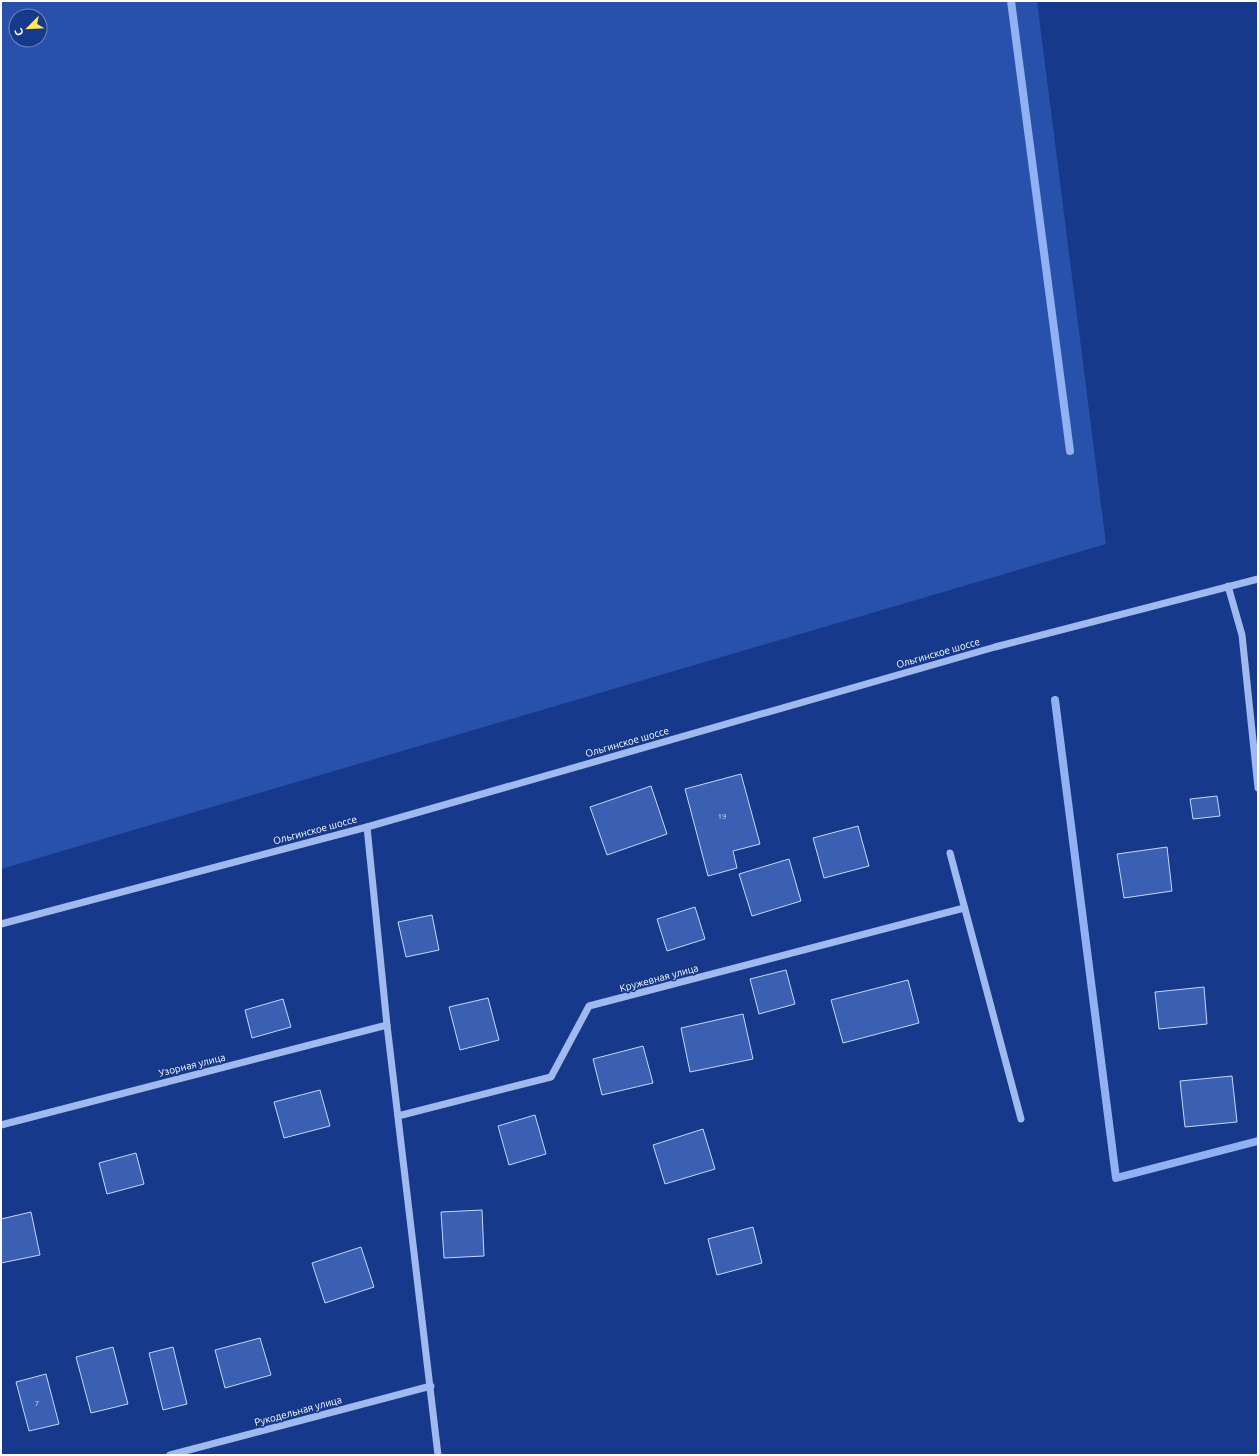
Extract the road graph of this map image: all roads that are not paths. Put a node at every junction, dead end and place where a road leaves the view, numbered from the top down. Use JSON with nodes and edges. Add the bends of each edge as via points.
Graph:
{"nodes":[{"id":1,"x":1258,"y":579,"type":"edge"},
{"id":2,"x":1228,"y":586,"type":"junction"},
{"id":3,"x":1258,"y":788,"type":"edge"},
{"id":4,"x":367,"y":826,"type":"junction"},
{"id":5,"x":950,"y":853,"type":"dead end"},
{"id":6,"x":964,"y":908,"type":"junction"},
{"id":7,"x":1,"y":924,"type":"edge"},
{"id":8,"x":387,"y":1025,"type":"junction"},
{"id":9,"x":398,"y":1116,"type":"junction"},
{"id":10,"x":1021,"y":1119,"type":"dead end"},
{"id":11,"x":1,"y":1125,"type":"edge"},
{"id":12,"x":431,"y":1386,"type":"junction"},
{"id":13,"x":170,"y":1455,"type":"edge"},
{"id":14,"x":438,"y":1455,"type":"edge"}],
"edges":[{"from":1,"to":2,"type":"street","name":"Ольгинское шоссе"},
{"from":2,"to":3,"type":"street","via":[[1242,635]]},
{"from":2,"to":4,"type":"street","name":"Ольгинское шоссе","via":[[995,647]]},
{"from":4,"to":7,"type":"street","name":"Ольгинское шоссе"},
{"from":4,"to":8,"type":"street"},
{"from":5,"to":6,"type":"street"},
{"from":6,"to":9,"type":"street","name":"Кружевная улица","via":[[589,1006],[551,1076]]},
{"from":6,"to":10,"type":"street"},
{"from":8,"to":9,"type":"street"},
{"from":8,"to":11,"type":"street","name":"Узорная улица"},
{"from":9,"to":12,"type":"street"},
{"from":12,"to":13,"type":"street","name":"Рукодельная улица"},
{"from":12,"to":14,"type":"street"}]}
